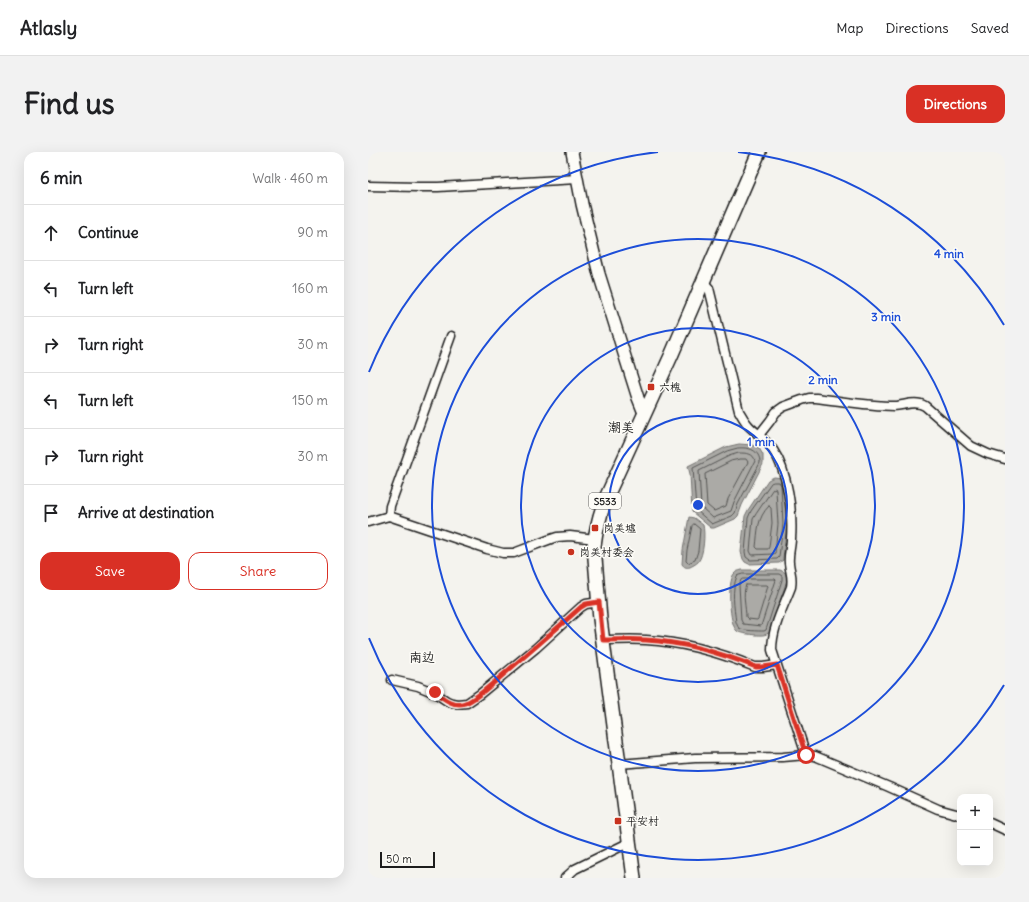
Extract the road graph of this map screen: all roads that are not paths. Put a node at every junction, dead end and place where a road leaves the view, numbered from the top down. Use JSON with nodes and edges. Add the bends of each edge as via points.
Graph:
{"nodes":[{"id":1,"x":572,"y":152,"type":"edge"},
{"id":2,"x":759,"y":152,"type":"edge"},
{"id":3,"x":577,"y":179,"type":"junction"},
{"id":4,"x":368,"y":186,"type":"edge"},
{"id":5,"x":703,"y":281,"type":"junction"},
{"id":6,"x":451,"y":336,"type":"dead end"},
{"id":7,"x":644,"y":413,"type":"junction"},
{"id":8,"x":759,"y":435,"type":"junction"},
{"id":9,"x":1005,"y":459,"type":"edge"},
{"id":10,"x":389,"y":516,"type":"junction"},
{"id":11,"x":368,"y":522,"type":"edge"},
{"id":12,"x":595,"y":539,"type":"junction"},
{"id":13,"x":599,"y":602,"type":"junction"},
{"id":14,"x":603,"y":640,"type":"junction"},
{"id":15,"x":777,"y":665,"type":"junction"},
{"id":16,"x":392,"y":680,"type":"dead end"},
{"id":17,"x":806,"y":755,"type":"junction"},
{"id":18,"x":619,"y":764,"type":"junction"},
{"id":19,"x":957,"y":814,"type":"edge"},
{"id":20,"x":993,"y":824,"type":"edge"},
{"id":21,"x":1005,"y":830,"type":"edge"},
{"id":22,"x":630,"y":842,"type":"junction"},
{"id":23,"x":565,"y":878,"type":"edge"},
{"id":24,"x":634,"y":878,"type":"edge"}],
"edges":[{"from":1,"to":3,"type":"street"},
{"from":2,"to":5,"type":"main road","number":"S533"},
{"from":3,"to":4,"type":"street","via":[[438,187]]},
{"from":3,"to":7,"type":"street","via":[[599,274]]},
{"from":5,"to":7,"type":"main road","number":"S533"},
{"from":5,"to":8,"type":"street","via":[[709,288],[739,411],[747,424]]},
{"from":6,"to":10,"type":"street","via":[[390,506]]},
{"from":7,"to":12,"type":"main road","number":"S533","via":[[606,498]]},
{"from":8,"to":9,"type":"street","via":[[776,412],[809,398],[878,406],[918,403],[925,406],[971,446]]},
{"from":8,"to":15,"type":"street","via":[[768,443],[779,460],[791,505],[792,537],[789,563],[792,582],[774,630],[772,650]]},
{"from":10,"to":11,"type":"street"},
{"from":10,"to":12,"type":"street","via":[[503,553],[519,551],[557,537]]},
{"from":12,"to":13,"type":"main road","number":"S533"},
{"from":13,"to":14,"type":"main road","number":"S533"},
{"from":13,"to":16,"type":"street","via":[[581,607],[536,648],[467,703],[452,703],[435,692]]},
{"from":14,"to":15,"type":"street","via":[[646,640],[679,644],[756,667]]},
{"from":14,"to":18,"type":"main road","number":"S533"},
{"from":15,"to":17,"type":"street"},
{"from":17,"to":18,"type":"street","via":[[695,758]]},
{"from":17,"to":19,"type":"street","via":[[834,763]]},
{"from":18,"to":22,"type":"main road","number":"S533"},
{"from":20,"to":21,"type":"street"},
{"from":22,"to":23,"type":"street","via":[[574,869]]},
{"from":22,"to":24,"type":"main road","number":"S533"}]}
